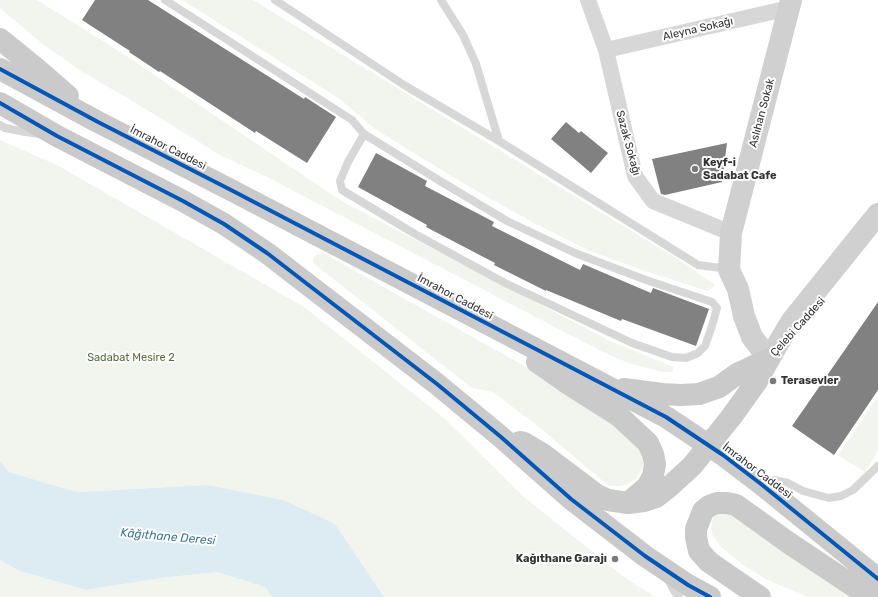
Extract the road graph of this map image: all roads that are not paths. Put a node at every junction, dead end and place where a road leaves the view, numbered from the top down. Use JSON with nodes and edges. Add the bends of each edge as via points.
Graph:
{"nodes":[{"id":1,"x":165,"y":0,"type":"edge"},
{"id":2,"x":275,"y":0,"type":"edge"},
{"id":3,"x":441,"y":0,"type":"edge"},
{"id":4,"x":588,"y":0,"type":"edge"},
{"id":5,"x":790,"y":4,"type":"edge"},
{"id":6,"x":0,"y":39,"type":"edge"},
{"id":7,"x":606,"y":50,"type":"junction"},
{"id":8,"x":0,"y":68,"type":"edge"},
{"id":9,"x":0,"y":103,"type":"edge"},
{"id":10,"x":98,"y":122,"type":"junction"},
{"id":11,"x":0,"y":125,"type":"edge"},
{"id":12,"x":364,"y":134,"type":"junction"},
{"id":13,"x":58,"y":136,"type":"junction"},
{"id":14,"x":499,"y":140,"type":"junction"},
{"id":15,"x":878,"y":214,"type":"edge"},
{"id":16,"x":878,"y":231,"type":"edge"},
{"id":17,"x":731,"y":233,"type":"junction"},
{"id":18,"x":730,"y":270,"type":"junction"},
{"id":19,"x":498,"y":330,"type":"junction"},
{"id":20,"x":769,"y":359,"type":"junction"},
{"id":21,"x":612,"y":388,"type":"junction"},
{"id":22,"x":501,"y":437,"type":"junction"},
{"id":23,"x":708,"y":445,"type":"junction"},
{"id":24,"x":878,"y":466,"type":"edge"},
{"id":25,"x":761,"y":484,"type":"junction"},
{"id":26,"x":628,"y":503,"type":"junction"},
{"id":27,"x":662,"y":567,"type":"junction"},
{"id":28,"x":878,"y":579,"type":"edge"},
{"id":29,"x":679,"y":597,"type":"edge"},
{"id":30,"x":710,"y":597,"type":"edge"},
{"id":31,"x":760,"y":597,"type":"edge"},
{"id":32,"x":870,"y":597,"type":"edge"}],
"edges":[{"from":1,"to":12,"type":"lane","via":[[352,120]]},
{"from":2,"to":14,"type":"lane","via":[[404,85]]},
{"from":3,"to":14,"type":"lane","via":[[463,35],[476,64]]},
{"from":4,"to":7,"type":"street","name":"Sazak Sokağı"},
{"from":5,"to":7,"type":"street","name":"Aleyna Sokağı"},
{"from":5,"to":17,"type":"main road","name":"Aslıhan Sokak"},
{"from":6,"to":10,"type":"main road"},
{"from":7,"to":17,"type":"street","name":"Sazak Sokağı","via":[[635,176],[653,201]]},
{"from":8,"to":10,"type":"main road","name":"İmrahor Caddesi"},
{"from":9,"to":13,"type":"main road"},
{"from":10,"to":19,"type":"main road","name":"İmrahor Caddesi"},
{"from":11,"to":13,"type":"lane","via":[[25,132]]},
{"from":12,"to":12,"type":"lane","via":[[507,221],[575,253],[712,302],[717,308],[705,346],[698,353],[686,358],[672,357],[632,343],[505,283],[415,234],[342,190],[340,181]]},
{"from":13,"to":22,"type":"main road","via":[[183,201],[267,252]]},
{"from":14,"to":18,"type":"lane","via":[[698,265]]},
{"from":15,"to":20,"type":"main road","name":"Çelebi Caddesi","via":[[791,322]]},
{"from":16,"to":20,"type":"main road","name":"Çelebi Caddesi","via":[[794,334]]},
{"from":17,"to":18,"type":"main road","name":"Aslıhan Sokak"},
{"from":18,"to":20,"type":"main road","name":"Aslıhan Sokak","via":[[752,337]]},
{"from":19,"to":21,"type":"main road","name":"İmrahor Caddesi"},
{"from":19,"to":26,"type":"main road","via":[[551,373],[619,416],[648,443],[655,464],[653,476],[647,487]]},
{"from":20,"to":21,"type":"main road","via":[[737,374],[719,387],[699,394],[662,394]]},
{"from":20,"to":23,"type":"main road","via":[[757,381]]},
{"from":21,"to":23,"type":"main road","name":"İmrahor Caddesi","via":[[666,417]]},
{"from":22,"to":26,"type":"main road","via":[[524,443],[544,454],[596,495]]},
{"from":22,"to":27,"type":"main road","via":[[571,499]]},
{"from":23,"to":25,"type":"main road","name":"İmrahor Caddesi"},
{"from":23,"to":26,"type":"main road","via":[[692,466],[669,488],[656,497]]},
{"from":24,"to":25,"type":"lane","via":[[853,490],[829,498],[774,480]]},
{"from":25,"to":28,"type":"main road","name":"İmrahor Caddesi"},
{"from":27,"to":29,"type":"lane"},
{"from":27,"to":30,"type":"main road"},
{"from":31,"to":32,"type":"main road","via":[[709,562],[699,551],[696,529],[703,511],[709,506],[718,503],[736,505]]}]}
